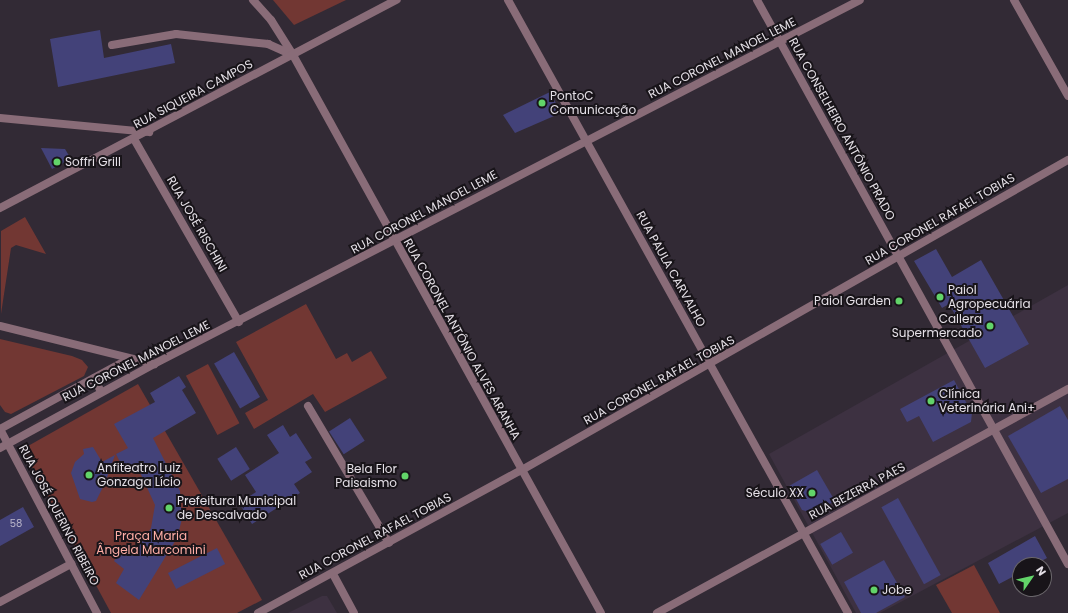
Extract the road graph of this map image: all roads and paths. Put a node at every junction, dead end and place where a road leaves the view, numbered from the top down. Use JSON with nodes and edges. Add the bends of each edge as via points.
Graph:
{"nodes":[{"id":1,"x":253,"y":0,"type":"edge"},
{"id":2,"x":397,"y":0,"type":"edge"},
{"id":3,"x":508,"y":0,"type":"edge"},
{"id":4,"x":758,"y":0,"type":"edge"},
{"id":5,"x":860,"y":0,"type":"edge"},
{"id":6,"x":1014,"y":0,"type":"edge"},
{"id":7,"x":781,"y":42,"type":"junction"},
{"id":8,"x":112,"y":45,"type":"dead end"},
{"id":9,"x":292,"y":55,"type":"junction"},
{"id":10,"x":1068,"y":96,"type":"edge"},
{"id":11,"x":0,"y":118,"type":"edge"},
{"id":12,"x":149,"y":132,"type":"junction"},
{"id":13,"x":134,"y":139,"type":"junction"},
{"id":14,"x":585,"y":141,"type":"junction"},
{"id":15,"x":1068,"y":160,"type":"edge"},
{"id":16,"x":0,"y":208,"type":"edge"},
{"id":17,"x":394,"y":241,"type":"junction"},
{"id":18,"x":899,"y":256,"type":"junction"},
{"id":19,"x":239,"y":322,"type":"junction"},
{"id":20,"x":0,"y":326,"type":"edge"},
{"id":21,"x":129,"y":359,"type":"junction"},
{"id":22,"x":154,"y":364,"type":"junction"},
{"id":23,"x":711,"y":364,"type":"junction"},
{"id":24,"x":94,"y":378,"type":"junction"},
{"id":25,"x":1068,"y":389,"type":"edge"},
{"id":26,"x":101,"y":392,"type":"junction"},
{"id":27,"x":308,"y":406,"type":"dead end"},
{"id":28,"x":0,"y":429,"type":"edge"},
{"id":29,"x":996,"y":430,"type":"junction"},
{"id":30,"x":8,"y":444,"type":"junction"},
{"id":31,"x":0,"y":448,"type":"edge"},
{"id":32,"x":520,"y":471,"type":"junction"},
{"id":33,"x":804,"y":533,"type":"junction"},
{"id":34,"x":389,"y":543,"type":"junction"},
{"id":35,"x":71,"y":564,"type":"junction"},
{"id":36,"x":1068,"y":564,"type":"edge"},
{"id":37,"x":333,"y":574,"type":"junction"},
{"id":38,"x":0,"y":602,"type":"edge"},
{"id":39,"x":97,"y":613,"type":"edge"},
{"id":40,"x":258,"y":613,"type":"edge"},
{"id":41,"x":354,"y":613,"type":"edge"},
{"id":42,"x":601,"y":613,"type":"edge"},
{"id":43,"x":657,"y":613,"type":"edge"},
{"id":44,"x":848,"y":613,"type":"edge"}],
"edges":[{"from":1,"to":9,"type":"street","name":"RUA CORONEL ANTÔNIO ALVES ARANHA","via":[[270,20]]},
{"from":2,"to":9,"type":"street","name":"RUA SIQUEIRA CAMPOS"},
{"from":3,"to":14,"type":"street","name":"RUA PAULA CARVALHO"},
{"from":4,"to":7,"type":"street","name":"RUA CONSELHEIRO ANTÔNIO PRADO"},
{"from":5,"to":7,"type":"street","name":"RUA CORONEL MANOEL LEME"},
{"from":6,"to":10,"type":"street"},
{"from":7,"to":14,"type":"street","name":"RUA CORONEL MANOEL LEME"},
{"from":7,"to":18,"type":"street","name":"RUA CONSELHEIRO ANTÔNIO PRADO"},
{"from":8,"to":9,"type":"street","via":[[176,34],[268,44]]},
{"from":9,"to":12,"type":"street","name":"RUA SIQUEIRA CAMPOS"},
{"from":9,"to":17,"type":"street","name":"RUA CORONEL ANTÔNIO ALVES ARANHA"},
{"from":11,"to":12,"type":"street"},
{"from":12,"to":13,"type":"street","name":"RUA SIQUEIRA CAMPOS"},
{"from":13,"to":16,"type":"street","name":"RUA SIQUEIRA CAMPOS"},
{"from":13,"to":19,"type":"street","name":"RUA JOSÉ RISCHINI"},
{"from":14,"to":17,"type":"street","name":"RUA CORONEL MANOEL LEME"},
{"from":14,"to":23,"type":"street","name":"RUA PAULA CARVALHO"},
{"from":15,"to":18,"type":"street","name":"RUA CORONEL RAFAEL TOBIAS"},
{"from":17,"to":19,"type":"street","name":"RUA CORONEL MANOEL LEME"},
{"from":17,"to":32,"type":"street","name":"RUA CORONEL ANTÔNIO ALVES ARANHA"},
{"from":18,"to":23,"type":"street","name":"RUA CORONEL RAFAEL TOBIAS"},
{"from":18,"to":29,"type":"street","name":"RUA CONSELHEIRO ANTÔNIO PRADO"},
{"from":19,"to":22,"type":"street","name":"RUA CORONEL MANOEL LEME"},
{"from":20,"to":21,"type":"street"},
{"from":21,"to":22,"type":"street"},
{"from":21,"to":24,"type":"street","name":"RUA CORONEL MANOEL LEME"},
{"from":22,"to":26,"type":"street","name":"RUA CORONEL MANOEL LEME"},
{"from":23,"to":32,"type":"street","name":"RUA CORONEL RAFAEL TOBIAS"},
{"from":23,"to":33,"type":"street","name":"RUA PAULA CARVALHO"},
{"from":24,"to":26,"type":"street"},
{"from":24,"to":28,"type":"street","name":"RUA CORONEL MANOEL LEME"},
{"from":25,"to":29,"type":"street","name":"RUA BEZERRA PAES"},
{"from":26,"to":30,"type":"street","name":"RUA CORONEL MANOEL LEME"},
{"from":27,"to":34,"type":"street"},
{"from":28,"to":30,"type":"street","name":"RUA JOSÉ QUERINO RIBEIRO"},
{"from":29,"to":33,"type":"street","name":"RUA BEZERRA PAES"},
{"from":29,"to":36,"type":"street","name":"RUA CONSELHEIRO ANTÔNIO PRADO"},
{"from":30,"to":31,"type":"street","name":"RUA CORONEL MANOEL LEME"},
{"from":30,"to":35,"type":"street","name":"RUA JOSÉ QUERINO RIBEIRO"},
{"from":32,"to":34,"type":"street","name":"RUA CORONEL RAFAEL TOBIAS"},
{"from":32,"to":42,"type":"street","name":"RUA CORONEL ANTÔNIO ALVES ARANHA"},
{"from":33,"to":43,"type":"street","name":"RUA BEZERRA PAES"},
{"from":33,"to":44,"type":"street","name":"RUA PAULA CARVALHO"},
{"from":34,"to":37,"type":"street","name":"RUA CORONEL RAFAEL TOBIAS"},
{"from":35,"to":38,"type":"street"},
{"from":35,"to":39,"type":"street","name":"RUA JOSÉ QUERINO RIBEIRO"},
{"from":37,"to":40,"type":"street","name":"RUA CORONEL RAFAEL TOBIAS"},
{"from":37,"to":41,"type":"street"}]}
